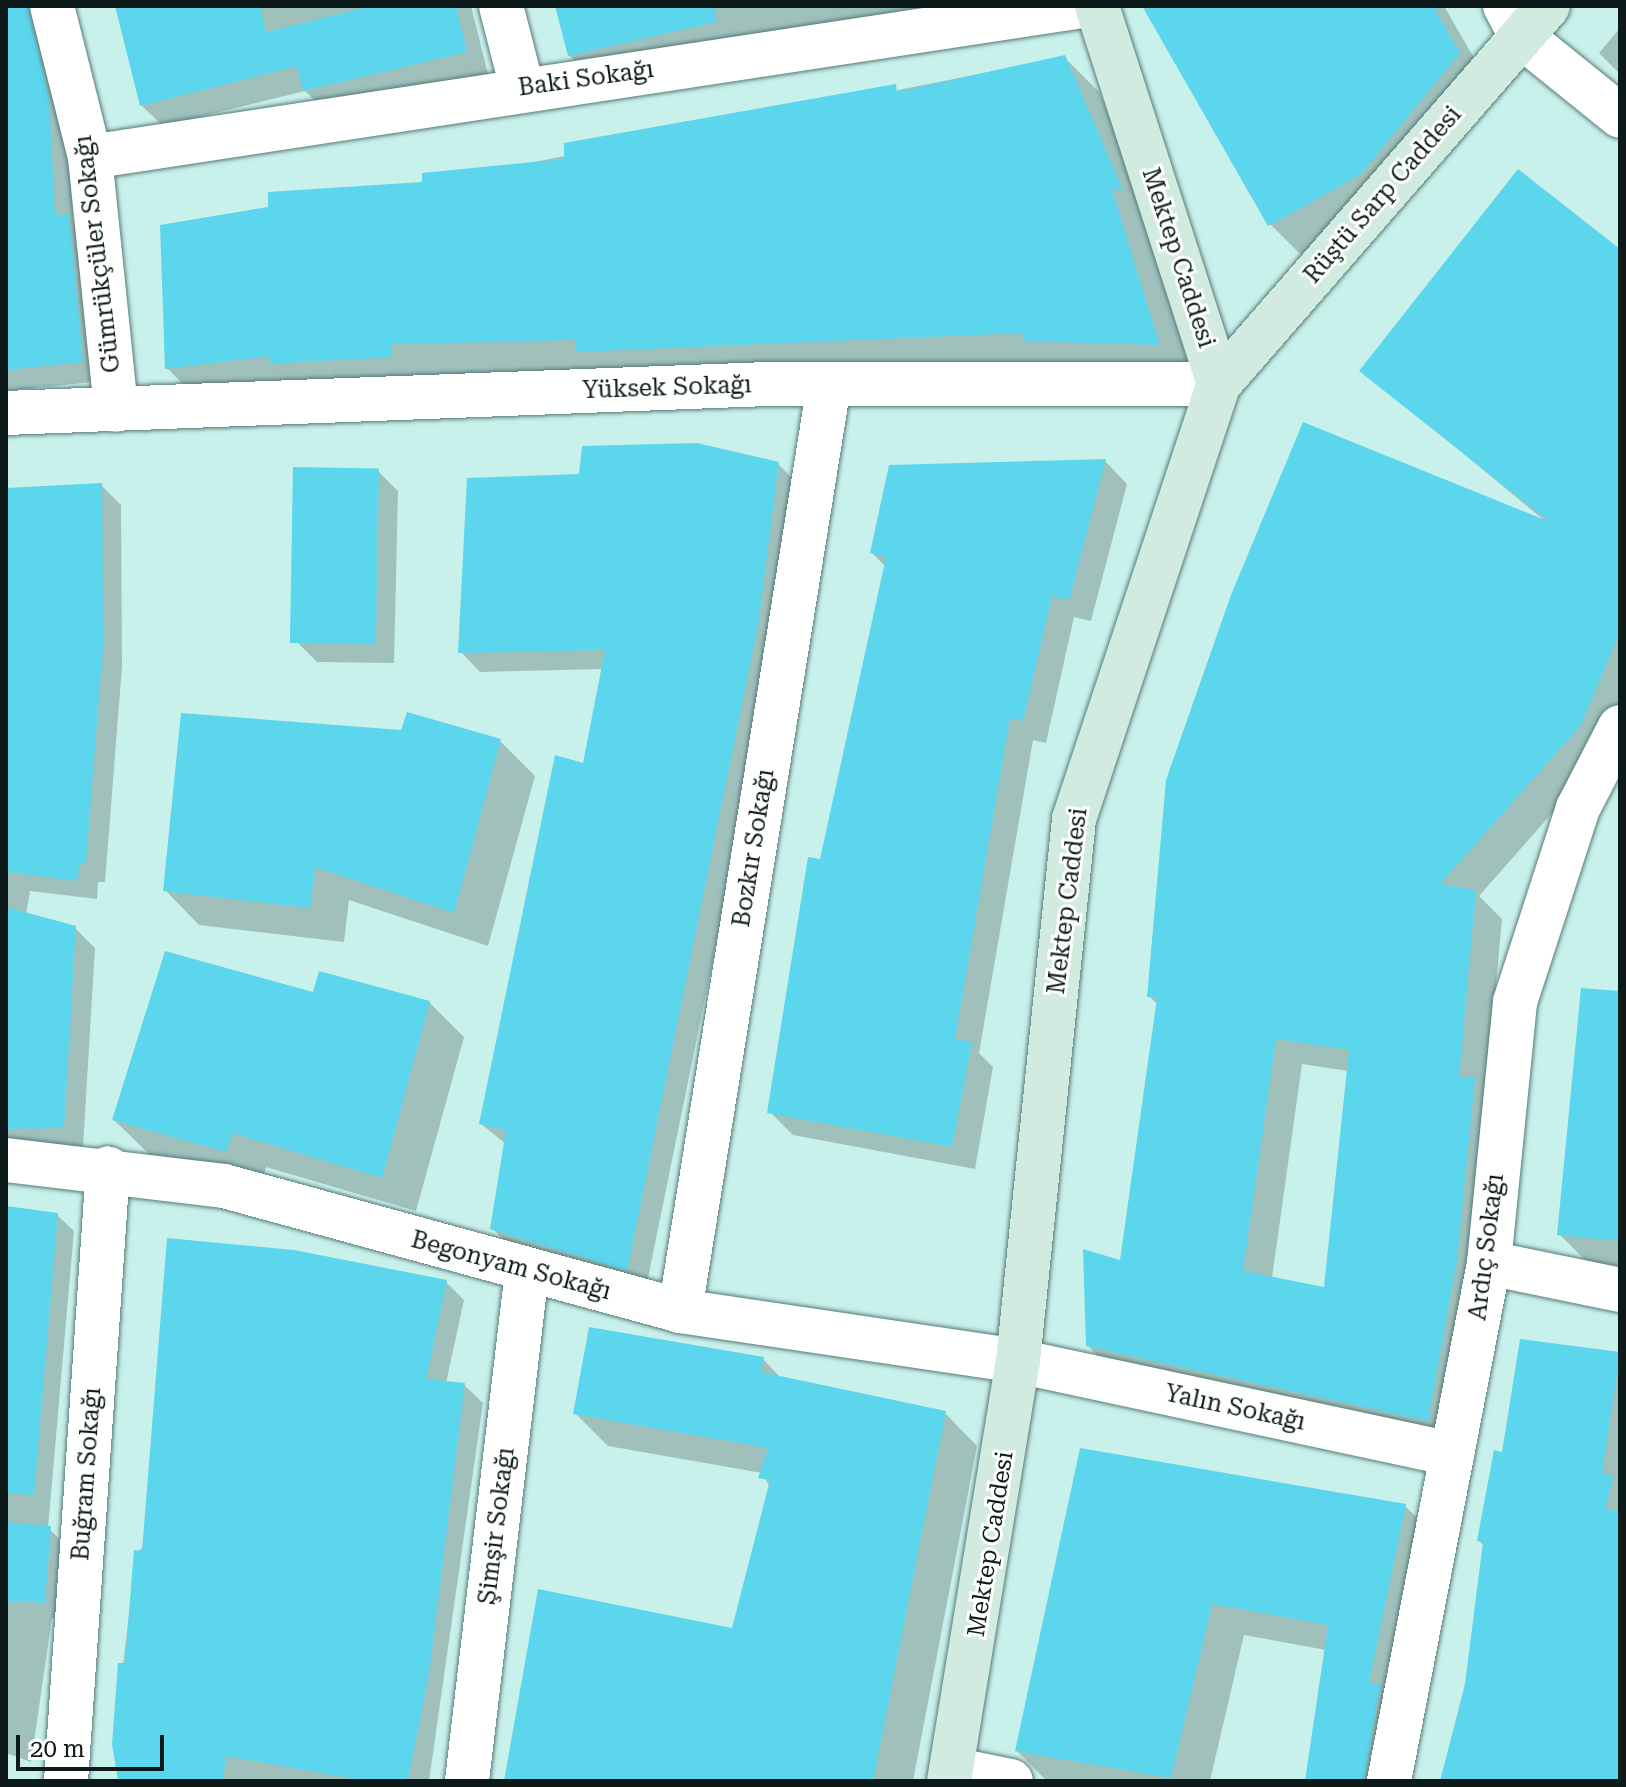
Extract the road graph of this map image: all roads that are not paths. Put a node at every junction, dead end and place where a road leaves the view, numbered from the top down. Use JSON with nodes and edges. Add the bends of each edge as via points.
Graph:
{"nodes":[{"id":1,"x":52,"y":6,"type":"edge"},
{"id":2,"x":501,"y":6,"type":"edge"},
{"id":3,"x":1083,"y":6,"type":"edge"},
{"id":4,"x":1097,"y":6,"type":"edge"},
{"id":5,"x":1524,"y":16,"type":"edge"},
{"id":6,"x":522,"y":88,"type":"junction"},
{"id":7,"x":1620,"y":116,"type":"edge"},
{"id":8,"x":90,"y":157,"type":"junction"},
{"id":9,"x":1219,"y":384,"type":"junction"},
{"id":10,"x":829,"y":385,"type":"junction"},
{"id":11,"x":116,"y":410,"type":"junction"},
{"id":12,"x":6,"y":413,"type":"edge"},
{"id":13,"x":1620,"y":727,"type":"edge"},
{"id":14,"x":1604,"y":793,"type":"edge"},
{"id":15,"x":6,"y":1160,"type":"edge"},
{"id":16,"x":108,"y":1168,"type":"junction"},
{"id":17,"x":1489,"y":1263,"type":"junction"},
{"id":18,"x":527,"y":1271,"type":"junction"},
{"id":19,"x":1620,"y":1290,"type":"edge"},
{"id":20,"x":680,"y":1311,"type":"junction"},
{"id":21,"x":1018,"y":1361,"type":"junction"},
{"id":22,"x":1452,"y":1454,"type":"junction"},
{"id":23,"x":950,"y":1775,"type":"edge"},
{"id":24,"x":66,"y":1781,"type":"edge"},
{"id":25,"x":467,"y":1781,"type":"edge"},
{"id":26,"x":1011,"y":1781,"type":"edge"},
{"id":27,"x":1389,"y":1781,"type":"edge"}],
"edges":[{"from":1,"to":8,"type":"street","name":"Gümrükçüler Sokağı"},
{"from":2,"to":6,"type":"street"},
{"from":3,"to":6,"type":"street","name":"Baki Sokağı"},
{"from":4,"to":9,"type":"street","name":"Mektep Caddesi"},
{"from":5,"to":7,"type":"street"},
{"from":5,"to":9,"type":"street","name":"Rüştü Sarp Caddesi"},
{"from":6,"to":8,"type":"street","name":"Baki Sokağı"},
{"from":8,"to":11,"type":"street","name":"Gümrükçüler Sokağı"},
{"from":9,"to":10,"type":"street","name":"Yüksek Sokağı"},
{"from":9,"to":21,"type":"street","name":"Mektep Caddesi","via":[[1074,819]]},
{"from":10,"to":11,"type":"street","name":"Yüksek Sokağı"},
{"from":10,"to":20,"type":"street","name":"Bozkır Sokağı"},
{"from":11,"to":12,"type":"street","name":"Yüksek Sokağı"},
{"from":13,"to":14,"type":"street","name":"Ardıç Sokağı"},
{"from":14,"to":17,"type":"street","name":"Ardıç Sokağı","via":[[1541,904],[1515,1002]]},
{"from":15,"to":16,"type":"street","name":"Begonyam Sokağı"},
{"from":16,"to":18,"type":"street","name":"Begonyam Sokağı","via":[[224,1186]]},
{"from":16,"to":24,"type":"street","name":"Buğram Sokağı"},
{"from":17,"to":19,"type":"street"},
{"from":17,"to":22,"type":"street","name":"Ardıç Sokağı"},
{"from":18,"to":20,"type":"street","name":"Begonyam Sokağı"},
{"from":18,"to":25,"type":"street","name":"Şimşir Sokağı"},
{"from":20,"to":21,"type":"street","name":"Begonyam Sokağı"},
{"from":21,"to":22,"type":"street","name":"Yalın Sokağı"},
{"from":21,"to":23,"type":"street","name":"Mektep Caddesi"},
{"from":22,"to":27,"type":"street","name":"Ardıç Sokağı"},
{"from":23,"to":26,"type":"street"}]}
